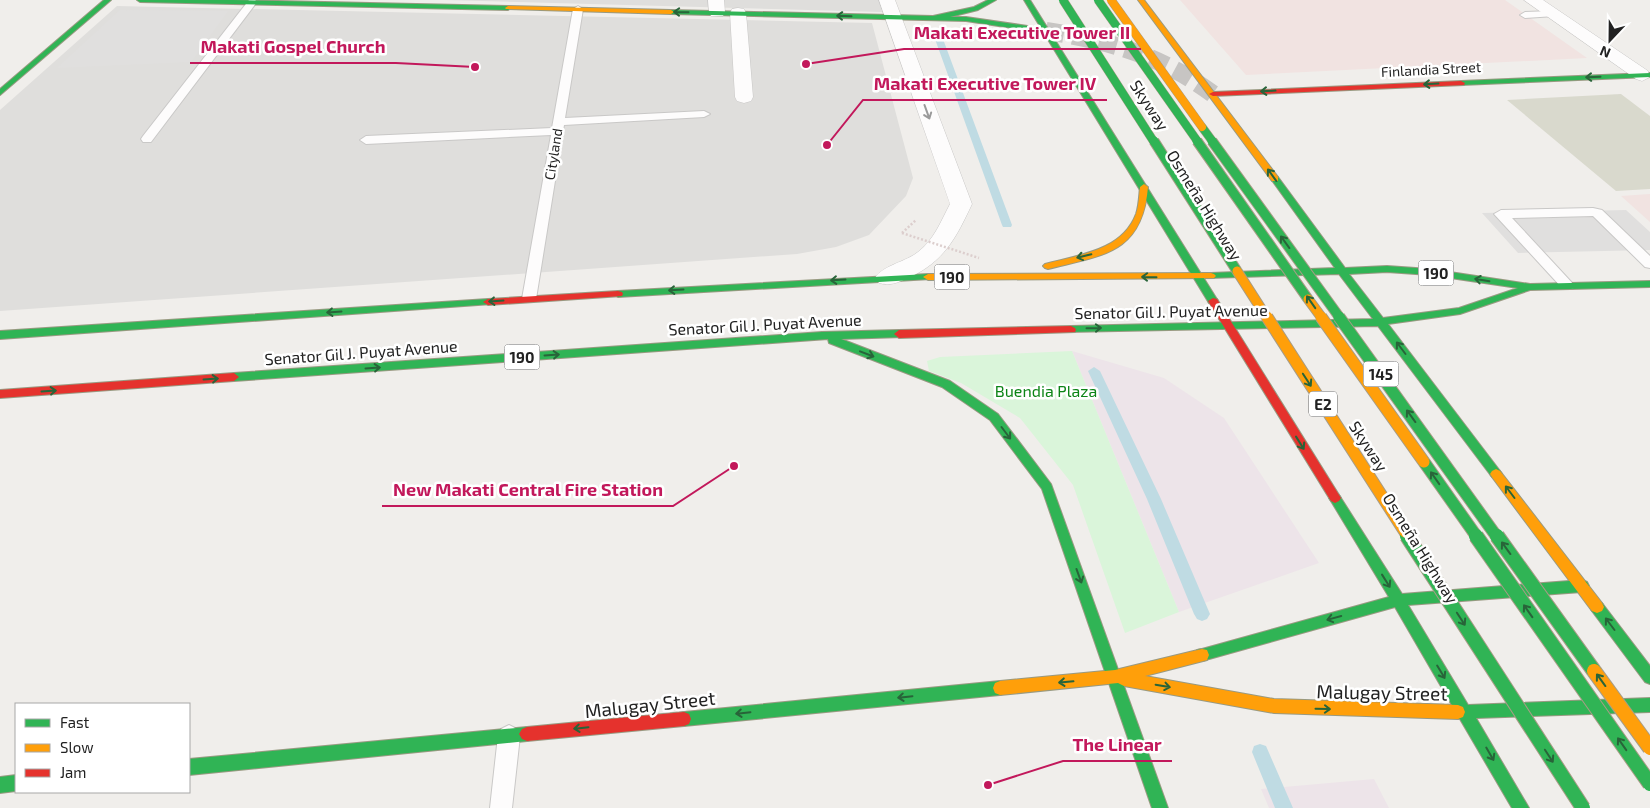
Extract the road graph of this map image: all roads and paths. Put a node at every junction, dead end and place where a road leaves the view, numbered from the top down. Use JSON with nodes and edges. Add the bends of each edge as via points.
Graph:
{"nodes":[{"id":1,"x":108,"y":0,"type":"edge"},
{"id":2,"x":140,"y":0,"type":"edge"},
{"id":3,"x":993,"y":0,"type":"edge"},
{"id":4,"x":1027,"y":0,"type":"edge"},
{"id":5,"x":1056,"y":0,"type":"edge"},
{"id":6,"x":1063,"y":0,"type":"edge"},
{"id":7,"x":1098,"y":0,"type":"edge"},
{"id":8,"x":1111,"y":0,"type":"edge"},
{"id":9,"x":1141,"y":0,"type":"edge"},
{"id":10,"x":252,"y":2,"type":"junction"},
{"id":11,"x":359,"y":2,"type":"edge"},
{"id":12,"x":532,"y":4,"type":"edge"},
{"id":13,"x":717,"y":6,"type":"edge"},
{"id":14,"x":1528,"y":7,"type":"edge"},
{"id":15,"x":578,"y":9,"type":"junction"},
{"id":16,"x":890,"y":9,"type":"edge"},
{"id":17,"x":738,"y":13,"type":"junction"},
{"id":18,"x":934,"y":18,"type":"junction"},
{"id":19,"x":1046,"y":31,"type":"junction"},
{"id":20,"x":1646,"y":75,"type":"edge"},
{"id":21,"x":0,"y":93,"type":"edge"},
{"id":22,"x":1213,"y":94,"type":"junction"},
{"id":23,"x":744,"y":97,"type":"dead end"},
{"id":24,"x":704,"y":114,"type":"dead end"},
{"id":25,"x":558,"y":126,"type":"junction"},
{"id":26,"x":147,"y":139,"type":"dead end"},
{"id":27,"x":366,"y":140,"type":"dead end"},
{"id":28,"x":1144,"y":187,"type":"junction"},
{"id":29,"x":902,"y":233,"type":"dead end"},
{"id":30,"x":979,"y":258,"type":"dead end"},
{"id":31,"x":1650,"y":264,"type":"edge"},
{"id":32,"x":1342,"y":271,"type":"junction"},
{"id":33,"x":1018,"y":276,"type":"junction"},
{"id":34,"x":1198,"y":277,"type":"junction"},
{"id":35,"x":887,"y":278,"type":"junction"},
{"id":36,"x":1650,"y":284,"type":"edge"},
{"id":37,"x":1568,"y":286,"type":"junction"},
{"id":38,"x":1530,"y":287,"type":"junction"},
{"id":39,"x":529,"y":299,"type":"junction"},
{"id":40,"x":1381,"y":322,"type":"junction"},
{"id":41,"x":1229,"y":327,"type":"junction"},
{"id":42,"x":0,"y":335,"type":"edge"},
{"id":43,"x":822,"y":336,"type":"junction"},
{"id":44,"x":0,"y":394,"type":"edge"},
{"id":45,"x":1582,"y":586,"type":"junction"},
{"id":46,"x":1398,"y":600,"type":"junction"},
{"id":47,"x":1466,"y":648,"type":"dead end"},
{"id":48,"x":1115,"y":677,"type":"junction"},
{"id":49,"x":1650,"y":677,"type":"edge"},
{"id":50,"x":1497,"y":699,"type":"dead end"},
{"id":51,"x":1650,"y":705,"type":"edge"},
{"id":52,"x":1465,"y":712,"type":"junction"},
{"id":53,"x":1513,"y":724,"type":"dead end"},
{"id":54,"x":509,"y":736,"type":"junction"},
{"id":55,"x":1650,"y":748,"type":"edge"},
{"id":56,"x":190,"y":767,"type":"edge"},
{"id":57,"x":15,"y":783,"type":"edge"},
{"id":58,"x":1650,"y":784,"type":"edge"},
{"id":59,"x":0,"y":785,"type":"edge"},
{"id":60,"x":501,"y":808,"type":"edge"},
{"id":61,"x":1160,"y":808,"type":"edge"},
{"id":62,"x":1521,"y":808,"type":"edge"},
{"id":63,"x":1583,"y":808,"type":"edge"}],
"edges":[{"from":1,"to":21,"type":"main road"},
{"from":2,"to":10,"type":"main road"},
{"from":3,"to":18,"type":"main road","via":[[976,9]]},
{"from":4,"to":19,"type":"main road"},
{"from":5,"to":47,"type":"main road","name":"Osmeña Highway"},
{"from":6,"to":63,"type":"main road","name":"Skyway","number":"E2","one_way":true,"bridge":true},
{"from":58,"to":7,"type":"main road","name":"Skyway","one_way":true,"bridge":true},
{"from":55,"to":8,"type":"main road","number":"145","one_way":true,"bridge":true},
{"from":9,"to":22,"type":"main road"},
{"from":10,"to":11,"type":"main road"},
{"from":10,"to":26,"type":"lane"},
{"from":11,"to":12,"type":"main road"},
{"from":12,"to":15,"type":"main road"},
{"from":13,"to":15,"type":"main road","one_way":true},
{"from":13,"to":17,"type":"main road"},
{"from":14,"to":20,"type":"street","via":[[1552,14]]},
{"from":15,"to":25,"type":"lane","name":"Cityland"},
{"from":16,"to":17,"type":"main road","one_way":true},
{"from":16,"to":18,"type":"main road"},
{"from":16,"to":35,"type":"street","one_way":true,"via":[[961,204],[933,254]]},
{"from":17,"to":23,"type":"street"},
{"from":18,"to":19,"type":"main road","via":[[973,20]]},
{"from":19,"to":28,"type":"main road"},
{"from":20,"to":22,"type":"main road","name":"Finlandia Street","one_way":true},
{"from":32,"to":22,"type":"main road","one_way":true},
{"from":24,"to":25,"type":"lane"},
{"from":25,"to":27,"type":"lane"},
{"from":25,"to":39,"type":"lane","name":"Cityland"},
{"from":28,"to":33,"type":"main road","one_way":true,"via":[[1140,217],[1126,238],[1102,252]]},
{"from":28,"to":34,"type":"main road"},
{"from":29,"to":30,"type":"path","bridge":true},
{"from":31,"to":37,"type":"lane","via":[[1597,213],[1501,214]]},
{"from":32,"to":34,"type":"main road","name":"Senator Gil J. Puyat Avenue","number":"190"},
{"from":38,"to":32,"type":"main road","name":"Senator Gil J. Puyat Avenue","number":"190","one_way":true,"via":[[1430,272],[1387,269]]},
{"from":32,"to":40,"type":"main road"},
{"from":34,"to":33,"type":"main road","name":"Senator Gil J. Puyat Avenue","number":"190","one_way":true},
{"from":33,"to":35,"type":"main road","name":"Senator Gil J. Puyat Avenue","number":"190"},
{"from":34,"to":41,"type":"main road"},
{"from":35,"to":39,"type":"main road","name":"Senator Gil J. Puyat Avenue","number":"190","one_way":true},
{"from":36,"to":37,"type":"main road","name":"Senator Gil J. Puyat Avenue","number":"190"},
{"from":37,"to":38,"type":"main road","name":"Senator Gil J. Puyat Avenue","number":"190"},
{"from":38,"to":40,"type":"main road","name":"Senator Gil J. Puyat Avenue","number":"190","via":[[1460,311]]},
{"from":39,"to":42,"type":"main road","name":"Senator Gil J. Puyat Avenue","number":"190","one_way":true},
{"from":40,"to":41,"type":"main road","name":"Senator Gil J. Puyat Avenue","number":"190"},
{"from":45,"to":40,"type":"main road","one_way":true},
{"from":43,"to":41,"type":"main road","name":"Senator Gil J. Puyat Avenue","number":"190","one_way":true},
{"from":41,"to":46,"type":"main road","one_way":true},
{"from":44,"to":43,"type":"main road","name":"Senator Gil J. Puyat Avenue","number":"190","one_way":true},
{"from":43,"to":48,"type":"main road","one_way":true,"via":[[946,384],[994,417],[1046,486]]},
{"from":45,"to":46,"type":"main road","name":"Malugay Street"},
{"from":49,"to":45,"type":"main road","one_way":true},
{"from":46,"to":48,"type":"main road","name":"Malugay Street","one_way":true},
{"from":46,"to":52,"type":"main road","one_way":true},
{"from":48,"to":52,"type":"main road","name":"Malugay Street","one_way":true,"via":[[1274,706]]},
{"from":48,"to":54,"type":"main road","name":"Malugay Street","one_way":true},
{"from":48,"to":61,"type":"main road"},
{"from":50,"to":53,"type":"main road"},
{"from":51,"to":52,"type":"main road","name":"Malugay Street"},
{"from":52,"to":62,"type":"main road","one_way":true},
{"from":54,"to":56,"type":"main road","name":"Malugay Street"},
{"from":54,"to":60,"type":"lane"},
{"from":57,"to":59,"type":"main road"}]}
